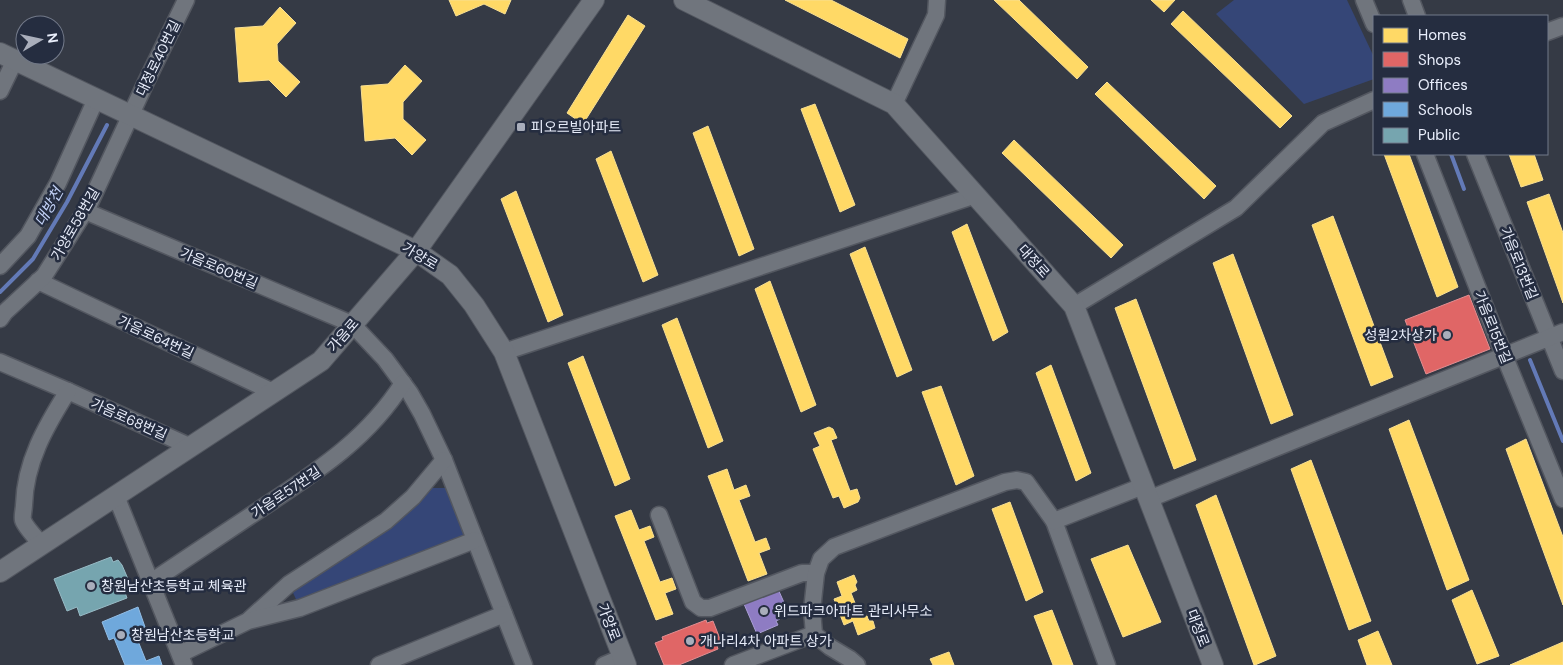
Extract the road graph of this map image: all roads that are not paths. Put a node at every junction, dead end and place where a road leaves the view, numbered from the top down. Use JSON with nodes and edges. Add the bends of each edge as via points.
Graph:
{"nodes":[{"id":1,"x":186,"y":0,"type":"edge"},
{"id":2,"x":594,"y":0,"type":"edge"},
{"id":3,"x":684,"y":0,"type":"edge"},
{"id":4,"x":937,"y":0,"type":"edge"},
{"id":5,"x":1364,"y":0,"type":"edge"},
{"id":6,"x":1411,"y":0,"type":"edge"},
{"id":7,"x":1417,"y":15,"type":"edge"},
{"id":8,"x":1373,"y":22,"type":"edge"},
{"id":9,"x":1563,"y":26,"type":"edge"},
{"id":10,"x":1548,"y":32,"type":"edge"},
{"id":11,"x":7,"y":57,"type":"edge"},
{"id":12,"x":0,"y":91,"type":"edge"},
{"id":13,"x":96,"y":99,"type":"junction"},
{"id":14,"x":1373,"y":100,"type":"edge"},
{"id":15,"x":894,"y":104,"type":"junction"},
{"id":16,"x":130,"y":115,"type":"junction"},
{"id":17,"x":1425,"y":155,"type":"edge"},
{"id":18,"x":1475,"y":155,"type":"edge"},
{"id":19,"x":976,"y":195,"type":"junction"},
{"id":20,"x":85,"y":211,"type":"junction"},
{"id":21,"x":416,"y":251,"type":"junction"},
{"id":22,"x":0,"y":266,"type":"edge"},
{"id":23,"x":38,"y":281,"type":"junction"},
{"id":24,"x":1074,"y":306,"type":"junction"},
{"id":25,"x":0,"y":320,"type":"edge"},
{"id":26,"x":352,"y":324,"type":"junction"},
{"id":27,"x":1556,"y":334,"type":"edge"},
{"id":28,"x":504,"y":352,"type":"junction"},
{"id":29,"x":1504,"y":355,"type":"junction"},
{"id":30,"x":0,"y":362,"type":"edge"},
{"id":31,"x":1563,"y":371,"type":"edge"},
{"id":32,"x":403,"y":383,"type":"junction"},
{"id":33,"x":68,"y":390,"type":"junction"},
{"id":34,"x":273,"y":392,"type":"junction"},
{"id":35,"x":191,"y":446,"type":"junction"},
{"id":36,"x":444,"y":460,"type":"junction"},
{"id":37,"x":1146,"y":492,"type":"junction"},
{"id":38,"x":116,"y":496,"type":"junction"},
{"id":39,"x":1563,"y":499,"type":"edge"},
{"id":40,"x":659,"y":515,"type":"dead end"},
{"id":41,"x":1054,"y":522,"type":"junction"},
{"id":42,"x":475,"y":540,"type":"junction"},
{"id":43,"x":42,"y":545,"type":"junction"},
{"id":44,"x":0,"y":572,"type":"edge"},
{"id":45,"x":816,"y":573,"type":"junction"},
{"id":46,"x":151,"y":582,"type":"junction"},
{"id":47,"x":504,"y":614,"type":"junction"},
{"id":48,"x":248,"y":621,"type":"junction"},
{"id":49,"x":814,"y":634,"type":"junction"},
{"id":50,"x":182,"y":660,"type":"edge"},
{"id":51,"x":624,"y":661,"type":"edge"},
{"id":52,"x":379,"y":665,"type":"edge"},
{"id":53,"x":524,"y":665,"type":"edge"},
{"id":54,"x":604,"y":665,"type":"edge"},
{"id":55,"x":733,"y":665,"type":"edge"},
{"id":56,"x":857,"y":665,"type":"edge"},
{"id":57,"x":1107,"y":665,"type":"edge"},
{"id":58,"x":1213,"y":665,"type":"edge"}],
"edges":[{"from":1,"to":16,"type":"street","name":"대정로40번길"},
{"from":2,"to":21,"type":"street","name":"가음로"},
{"from":3,"to":15,"type":"street","name":"대정로"},
{"from":4,"to":15,"type":"street","via":[[936,15]]},
{"from":5,"to":8,"type":"street"},
{"from":6,"to":7,"type":"street"},
{"from":9,"to":10,"type":"street"},
{"from":11,"to":12,"type":"street"},
{"from":11,"to":13,"type":"street","name":"가양로"},
{"from":13,"to":16,"type":"street","name":"가양로"},
{"from":13,"to":22,"type":"street","via":[[58,183],[28,236]]},
{"from":14,"to":24,"type":"street","via":[[1323,123],[1236,208]]},
{"from":15,"to":19,"type":"street","name":"대정로"},
{"from":16,"to":20,"type":"street","name":"가양로58번길"},
{"from":16,"to":21,"type":"street","name":"가양로"},
{"from":17,"to":29,"type":"street","name":"가음로15번길"},
{"from":18,"to":27,"type":"street","name":"가음로13번길"},
{"from":19,"to":24,"type":"street","name":"대정로"},
{"from":19,"to":28,"type":"street"},
{"from":20,"to":23,"type":"street","name":"가양로58번길"},
{"from":20,"to":26,"type":"street","name":"가음로60번길"},
{"from":21,"to":26,"type":"street","name":"가음로"},
{"from":21,"to":28,"type":"street","name":"가양로","via":[[450,275],[474,304]]},
{"from":23,"to":25,"type":"street","name":"가양로58번길"},
{"from":23,"to":34,"type":"street","name":"가음로64번길"},
{"from":24,"to":37,"type":"street","name":"대정로"},
{"from":26,"to":32,"type":"street"},
{"from":26,"to":34,"type":"street","name":"가음로","via":[[321,361]]},
{"from":27,"to":29,"type":"street"},
{"from":27,"to":31,"type":"street","name":"가음로13번길"},
{"from":28,"to":51,"type":"street","name":"가양로"},
{"from":29,"to":37,"type":"street"},
{"from":29,"to":39,"type":"street","name":"가음로15번길"},
{"from":30,"to":33,"type":"street","name":"가음로68번길"},
{"from":32,"to":36,"type":"street"},
{"from":32,"to":46,"type":"street","name":"가음로57번길","via":[[382,413],[325,466]]},
{"from":33,"to":35,"type":"street","name":"가음로68번길"},
{"from":33,"to":43,"type":"street","via":[[35,448],[28,471],[23,520]]},
{"from":34,"to":35,"type":"street","name":"가음로"},
{"from":35,"to":38,"type":"street","name":"가음로"},
{"from":36,"to":42,"type":"street"},
{"from":36,"to":48,"type":"street","via":[[414,497],[386,521],[289,584]]},
{"from":37,"to":41,"type":"street"},
{"from":37,"to":58,"type":"street","name":"대정로"},
{"from":38,"to":43,"type":"street","name":"가음로"},
{"from":38,"to":46,"type":"street"},
{"from":40,"to":45,"type":"street","via":[[693,602],[701,608],[710,608],[802,574]]},
{"from":41,"to":45,"type":"street","via":[[1026,482],[1005,482],[834,547],[821,559]]},
{"from":41,"to":57,"type":"street"},
{"from":42,"to":47,"type":"street"},
{"from":42,"to":48,"type":"street","via":[[300,608]]},
{"from":43,"to":44,"type":"street","name":"가음로"},
{"from":45,"to":49,"type":"street","via":[[812,610]]},
{"from":46,"to":50,"type":"street"},
{"from":47,"to":52,"type":"street"},
{"from":47,"to":53,"type":"street"},
{"from":48,"to":50,"type":"street"},
{"from":49,"to":55,"type":"street"},
{"from":49,"to":56,"type":"street"},
{"from":51,"to":54,"type":"street"}]}
